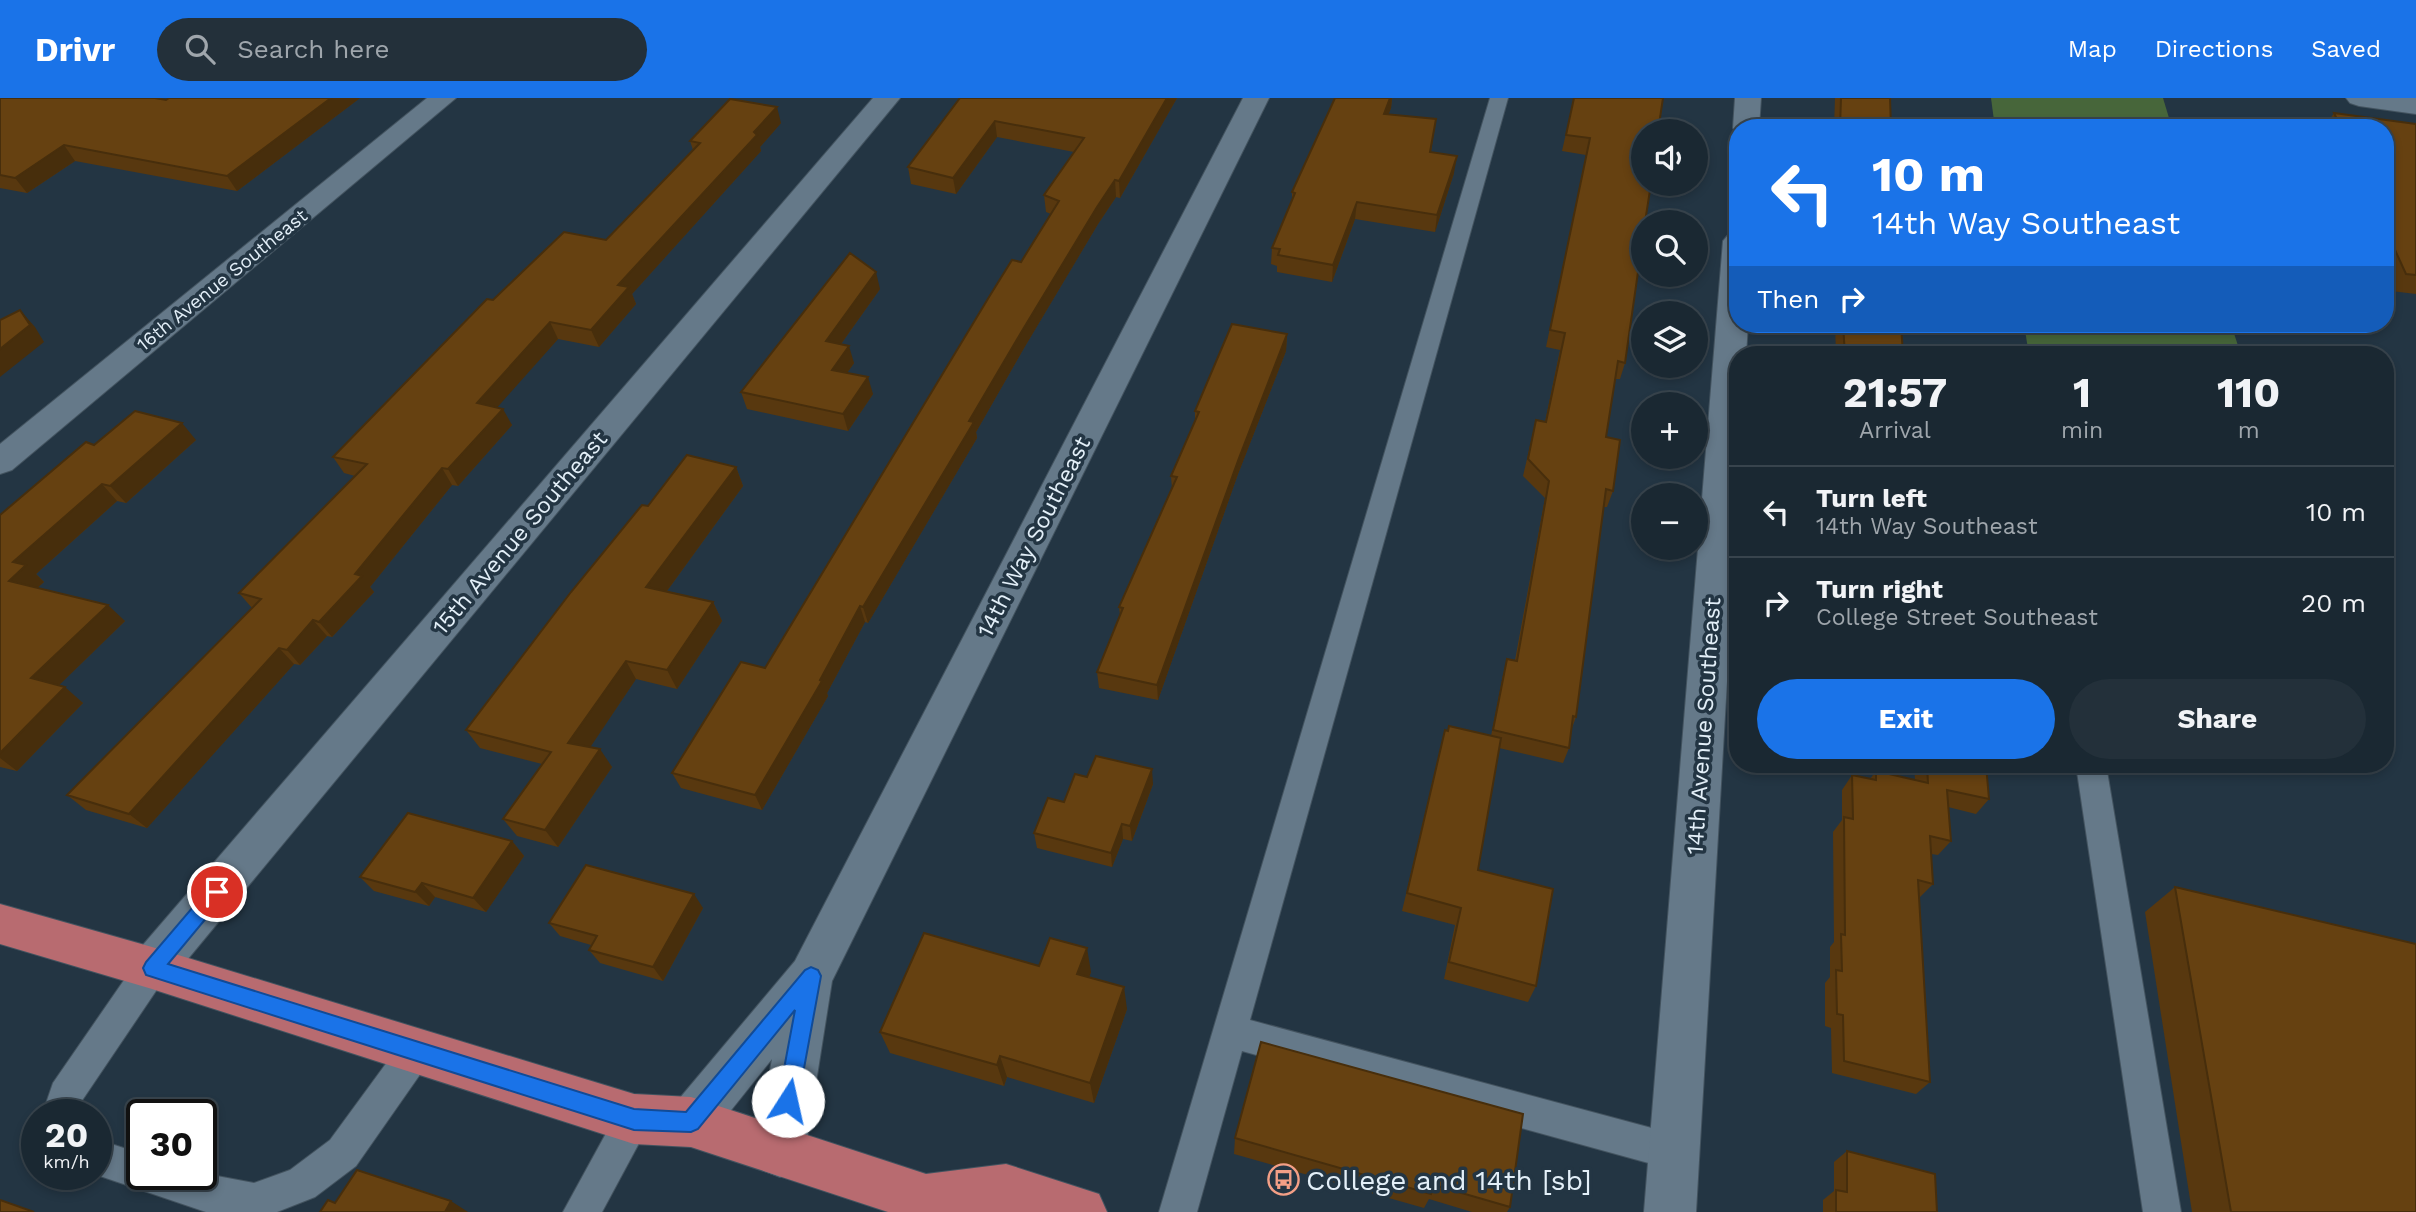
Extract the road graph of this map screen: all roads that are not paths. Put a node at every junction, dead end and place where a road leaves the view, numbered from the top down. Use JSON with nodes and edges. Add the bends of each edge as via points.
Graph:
{"nodes":[{"id":1,"x":443,"y":98,"type":"edge"},
{"id":2,"x":887,"y":98,"type":"edge"},
{"id":3,"x":1256,"y":98,"type":"edge"},
{"id":4,"x":1499,"y":98,"type":"edge"},
{"id":5,"x":1748,"y":98,"type":"edge"},
{"id":6,"x":2359,"y":98,"type":"edge"},
{"id":7,"x":2416,"y":106,"type":"edge"},
{"id":8,"x":1747,"y":119,"type":"edge"},
{"id":9,"x":1729,"y":369,"type":"edge"},
{"id":10,"x":0,"y":462,"type":"edge"},
{"id":11,"x":2092,"y":773,"type":"edge"},
{"id":12,"x":0,"y":924,"type":"edge"},
{"id":13,"x":152,"y":968,"type":"junction"},
{"id":14,"x":811,"y":976,"type":"junction"},
{"id":15,"x":1229,"y":1031,"type":"junction"},
{"id":16,"x":416,"y":1051,"type":"junction"},
{"id":17,"x":64,"y":1099,"type":"edge"},
{"id":18,"x":634,"y":1119,"type":"junction"},
{"id":19,"x":691,"y":1122,"type":"junction"},
{"id":20,"x":780,"y":1152,"type":"junction"},
{"id":21,"x":1674,"y":1152,"type":"junction"},
{"id":22,"x":196,"y":1190,"type":"edge"},
{"id":23,"x":934,"y":1205,"type":"edge"},
{"id":24,"x":582,"y":1212,"type":"edge"},
{"id":25,"x":1081,"y":1212,"type":"edge"},
{"id":26,"x":1178,"y":1212,"type":"edge"},
{"id":27,"x":1670,"y":1212,"type":"edge"},
{"id":28,"x":2162,"y":1212,"type":"edge"}],
"edges":[{"from":1,"to":10,"type":"street","name":"16th Avenue Southeast"},
{"from":2,"to":13,"type":"street","name":"15th Avenue Southeast"},
{"from":3,"to":14,"type":"street","name":"14th Way Southeast"},
{"from":4,"to":15,"type":"lane"},
{"from":5,"to":8,"type":"street"},
{"from":6,"to":7,"type":"street"},
{"from":9,"to":21,"type":"street","name":"14th Avenue Southeast"},
{"from":11,"to":28,"type":"lane"},
{"from":12,"to":13,"type":"main road"},
{"from":13,"to":16,"type":"main road"},
{"from":13,"to":17,"type":"lane"},
{"from":14,"to":19,"type":"street","name":"14th Way Southeast"},
{"from":14,"to":20,"type":"street","name":"14th Way Southeast"},
{"from":15,"to":21,"type":"lane"},
{"from":15,"to":26,"type":"lane"},
{"from":16,"to":18,"type":"main road"},
{"from":16,"to":22,"type":"lane","via":[[343,1153],[302,1184],[254,1202]]},
{"from":18,"to":19,"type":"main road"},
{"from":18,"to":24,"type":"lane"},
{"from":19,"to":20,"type":"main road"},
{"from":20,"to":23,"type":"main road"},
{"from":21,"to":27,"type":"street","name":"14th Avenue Southeast"},
{"from":23,"to":25,"type":"main road","via":[[1006,1189]]}]}
